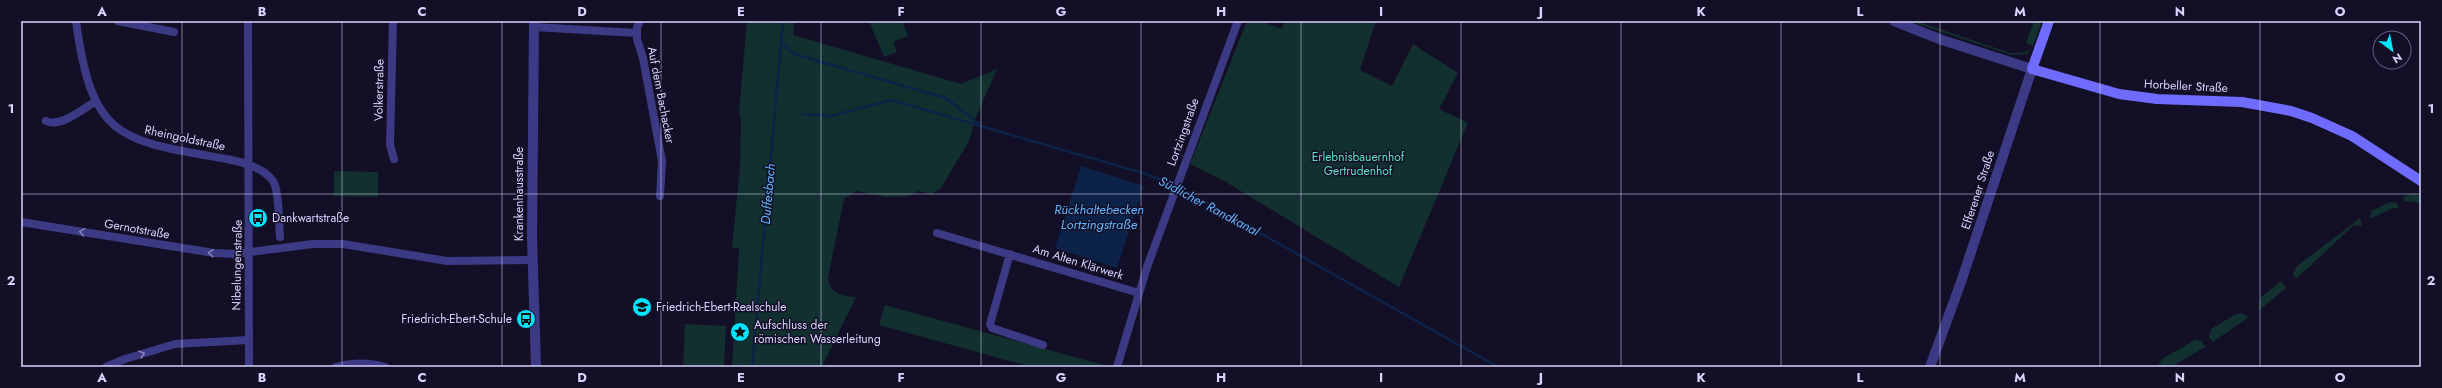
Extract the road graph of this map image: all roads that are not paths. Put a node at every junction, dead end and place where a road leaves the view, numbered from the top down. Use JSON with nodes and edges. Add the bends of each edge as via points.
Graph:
{"nodes":[{"id":1,"x":76,"y":21,"type":"edge"},
{"id":2,"x":118,"y":21,"type":"edge"},
{"id":3,"x":248,"y":21,"type":"edge"},
{"id":4,"x":393,"y":21,"type":"edge"},
{"id":5,"x":640,"y":21,"type":"edge"},
{"id":6,"x":1238,"y":21,"type":"edge"},
{"id":7,"x":1894,"y":21,"type":"edge"},
{"id":8,"x":2049,"y":21,"type":"edge"},
{"id":9,"x":534,"y":24,"type":"edge"},
{"id":10,"x":174,"y":32,"type":"dead end"},
{"id":11,"x":636,"y":33,"type":"junction"},
{"id":12,"x":2032,"y":69,"type":"junction"},
{"id":13,"x":95,"y":102,"type":"junction"},
{"id":14,"x":46,"y":121,"type":"dead end"},
{"id":15,"x":394,"y":159,"type":"dead end"},
{"id":16,"x":248,"y":163,"type":"junction"},
{"id":17,"x":2421,"y":181,"type":"edge"},
{"id":18,"x":660,"y":196,"type":"dead end"},
{"id":19,"x":21,"y":222,"type":"edge"},
{"id":20,"x":937,"y":233,"type":"dead end"},
{"id":21,"x":280,"y":237,"type":"dead end"},
{"id":22,"x":250,"y":251,"type":"junction"},
{"id":23,"x":1010,"y":254,"type":"junction"},
{"id":24,"x":532,"y":260,"type":"junction"},
{"id":25,"x":1139,"y":293,"type":"junction"},
{"id":26,"x":248,"y":340,"type":"junction"},
{"id":27,"x":1043,"y":345,"type":"dead end"},
{"id":28,"x":106,"y":367,"type":"edge"},
{"id":29,"x":249,"y":367,"type":"edge"},
{"id":30,"x":336,"y":367,"type":"edge"},
{"id":31,"x":385,"y":367,"type":"edge"},
{"id":32,"x":536,"y":367,"type":"edge"},
{"id":33,"x":1117,"y":367,"type":"edge"},
{"id":34,"x":1930,"y":367,"type":"edge"}],
"edges":[{"from":1,"to":13,"type":"street","name":"Rheingoldstraße","via":[[87,80]]},
{"from":2,"to":10,"type":"street"},
{"from":3,"to":16,"type":"street","name":"Nibelungenstraße"},
{"from":4,"to":15,"type":"street","name":"Volkerstraße","via":[[390,146]]},
{"from":5,"to":11,"type":"street","name":"Auf dem Bachacker"},
{"from":6,"to":25,"type":"street","name":"Lortzingstraße"},
{"from":7,"to":12,"type":"street","name":"Horbeller Straße","via":[[1942,40]]},
{"from":8,"to":12,"type":"main road","name":"Efferener Straße"},
{"from":9,"to":11,"type":"street","name":"Auf dem Bachacker"},
{"from":9,"to":24,"type":"street","name":"Krankenhausstraße"},
{"from":11,"to":18,"type":"street","name":"Auf dem Bachacker","via":[[662,161]]},
{"from":12,"to":17,"type":"main road","name":"Horbeller Straße","via":[[2119,94],[2157,100],[2242,102],[2291,111],[2352,136]]},
{"from":12,"to":34,"type":"street","name":"Efferener Straße"},
{"from":13,"to":14,"type":"street","via":[[64,120],[54,123]]},
{"from":13,"to":16,"type":"street","name":"Rheingoldstraße","via":[[106,118],[118,129],[151,145]]},
{"from":16,"to":21,"type":"street","via":[[274,183]]},
{"from":16,"to":22,"type":"street","name":"Nibelungenstraße"},
{"from":22,"to":19,"type":"street","name":"Gernotstraße","one_way":true,"via":[[234,254],[185,250]]},
{"from":20,"to":23,"type":"street","name":"Am Alten Klärwerk"},
{"from":22,"to":24,"type":"street","via":[[313,244],[343,244],[447,261]]},
{"from":22,"to":26,"type":"street","name":"Nibelungenstraße"},
{"from":23,"to":25,"type":"street","name":"Am Alten Klärwerk"},
{"from":23,"to":27,"type":"street","via":[[990,324],[992,328]]},
{"from":24,"to":32,"type":"street","name":"Krankenhausstraße"},
{"from":25,"to":33,"type":"street","name":"Lortzingstraße"},
{"from":28,"to":26,"type":"street","one_way":true,"via":[[175,344]]},
{"from":26,"to":29,"type":"street","name":"Nibelungenstraße"},
{"from":30,"to":31,"type":"street","via":[[368,363]]}]}
